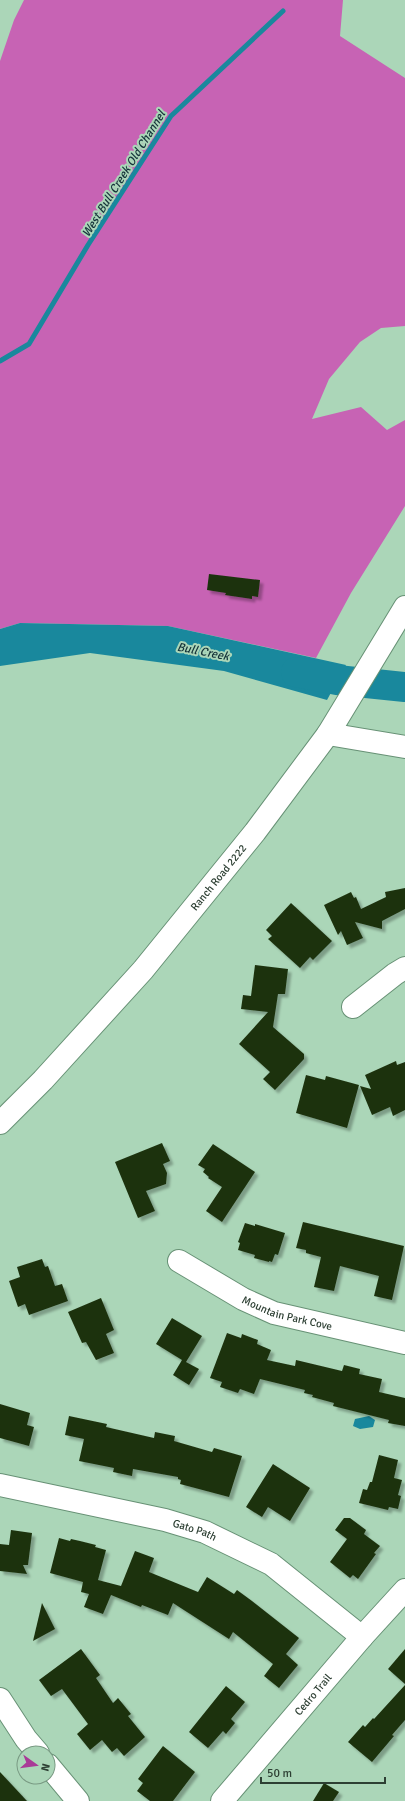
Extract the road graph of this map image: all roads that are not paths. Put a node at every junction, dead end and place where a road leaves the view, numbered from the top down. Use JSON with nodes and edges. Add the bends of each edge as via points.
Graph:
{"nodes":[{"id":1,"x":405,"y":607,"type":"edge"},
{"id":2,"x":328,"y":734,"type":"junction"},
{"id":3,"x":405,"y":747,"type":"edge"},
{"id":4,"x":405,"y":968,"type":"edge"},
{"id":5,"x":352,"y":1007,"type":"dead end"},
{"id":6,"x":0,"y":1123,"type":"edge"},
{"id":7,"x":179,"y":1261,"type":"dead end"},
{"id":8,"x":405,"y":1342,"type":"edge"},
{"id":9,"x":0,"y":1484,"type":"edge"},
{"id":10,"x":405,"y":1590,"type":"edge"},
{"id":11,"x":362,"y":1638,"type":"junction"},
{"id":12,"x":0,"y":1699,"type":"edge"},
{"id":13,"x":31,"y":1745,"type":"edge"},
{"id":14,"x":56,"y":1775,"type":"edge"},
{"id":15,"x":78,"y":1801,"type":"edge"},
{"id":16,"x":222,"y":1801,"type":"edge"}],
"edges":[{"from":1,"to":2,"type":"street","name":"Ranch Road 2222"},
{"from":2,"to":3,"type":"street"},
{"from":2,"to":6,"type":"street","name":"Ranch Road 2222","via":[[255,832],[143,970],[43,1080]]},
{"from":4,"to":5,"type":"street"},
{"from":7,"to":8,"type":"street","name":"Mountain Park Cove","via":[[243,1299],[274,1313]]},
{"from":9,"to":11,"type":"street","name":"Gato Path","via":[[165,1520],[205,1532],[271,1564]]},
{"from":10,"to":11,"type":"street","name":"Cedro Trail"},
{"from":11,"to":16,"type":"street","name":"Cedro Trail"},
{"from":12,"to":13,"type":"street"},
{"from":14,"to":15,"type":"street"}]}
